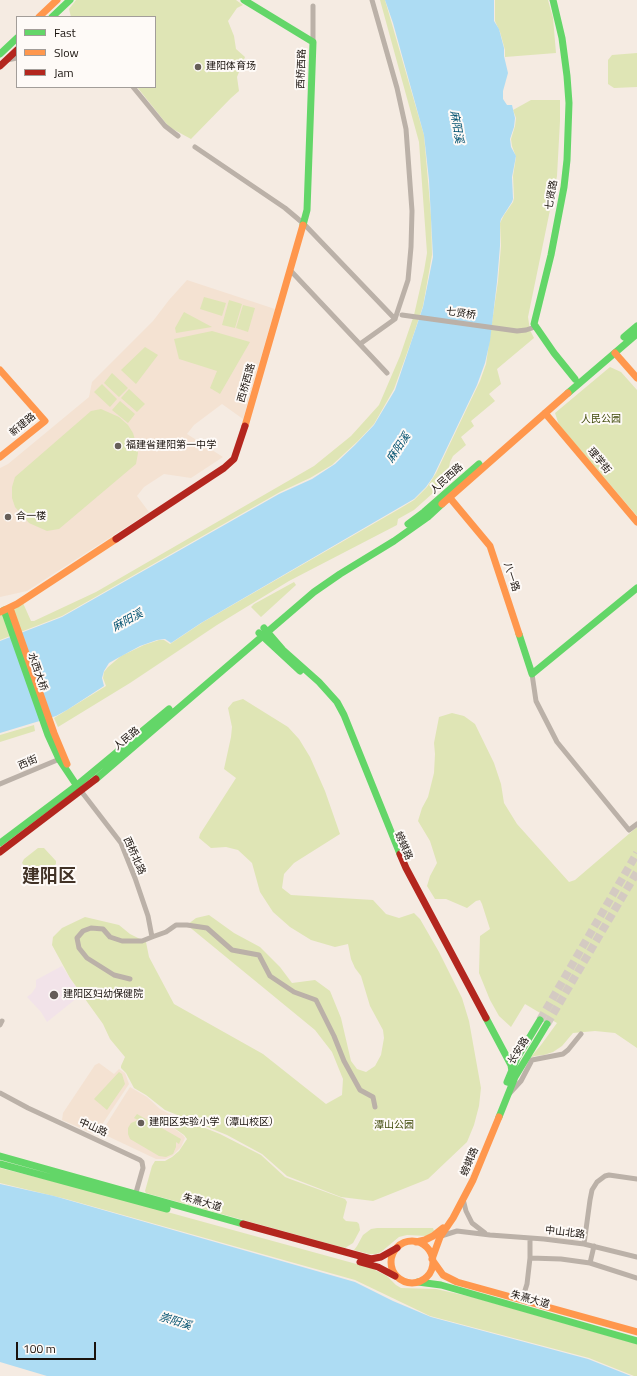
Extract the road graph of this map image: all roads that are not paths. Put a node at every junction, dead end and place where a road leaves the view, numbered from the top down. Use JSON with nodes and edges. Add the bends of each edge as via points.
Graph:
{"nodes":[{"id":1,"x":57,"y":0,"type":"edge"},
{"id":2,"x":70,"y":0,"type":"edge"},
{"id":3,"x":244,"y":0,"type":"edge"},
{"id":4,"x":372,"y":0,"type":"edge"},
{"id":5,"x":554,"y":0,"type":"edge"},
{"id":6,"x":313,"y":6,"type":"dead end"},
{"id":7,"x":40,"y":16,"type":"edge"},
{"id":8,"x":53,"y":16,"type":"edge"},
{"id":9,"x":16,"y":39,"type":"edge"},
{"id":10,"x":313,"y":42,"type":"junction"},
{"id":11,"x":16,"y":51,"type":"edge"},
{"id":12,"x":0,"y":54,"type":"edge"},
{"id":13,"x":16,"y":58,"type":"edge"},
{"id":14,"x":7,"y":60,"type":"junction"},
{"id":15,"x":0,"y":66,"type":"edge"},
{"id":16,"x":134,"y":88,"type":"edge"},
{"id":17,"x":178,"y":136,"type":"dead end"},
{"id":18,"x":195,"y":147,"type":"dead end"},
{"id":19,"x":304,"y":224,"type":"junction"},
{"id":20,"x":290,"y":270,"type":"junction"},
{"id":21,"x":402,"y":315,"type":"dead end"},
{"id":22,"x":395,"y":320,"type":"junction"},
{"id":23,"x":637,"y":326,"type":"edge"},
{"id":24,"x":535,"y":327,"type":"junction"},
{"id":25,"x":637,"y":334,"type":"edge"},
{"id":26,"x":360,"y":344,"type":"junction"},
{"id":27,"x":615,"y":353,"type":"junction"},
{"id":28,"x":0,"y":370,"type":"edge"},
{"id":29,"x":387,"y":373,"type":"dead end"},
{"id":30,"x":637,"y":378,"type":"edge"},
{"id":31,"x":576,"y":379,"type":"junction"},
{"id":32,"x":545,"y":413,"type":"junction"},
{"id":33,"x":0,"y":457,"type":"edge"},
{"id":34,"x":450,"y":498,"type":"junction"},
{"id":35,"x":637,"y":522,"type":"edge"},
{"id":36,"x":637,"y":588,"type":"edge"},
{"id":37,"x":5,"y":611,"type":"edge"},
{"id":38,"x":264,"y":633,"type":"junction"},
{"id":39,"x":532,"y":674,"type":"junction"},
{"id":40,"x":61,"y":758,"type":"junction"},
{"id":41,"x":0,"y":784,"type":"edge"},
{"id":42,"x":78,"y":787,"type":"junction"},
{"id":43,"x":637,"y":824,"type":"edge"},
{"id":44,"x":0,"y":843,"type":"edge"},
{"id":45,"x":0,"y":852,"type":"edge"},
{"id":46,"x":152,"y":937,"type":"junction"},
{"id":47,"x":130,"y":979,"type":"dead end"},
{"id":48,"x":540,"y":1020,"type":"tunnel mouth"},
{"id":49,"x":547,"y":1024,"type":"tunnel mouth"},
{"id":50,"x":581,"y":1034,"type":"dead end"},
{"id":51,"x":525,"y":1052,"type":"junction"},
{"id":52,"x":507,"y":1057,"type":"junction"},
{"id":53,"x":508,"y":1089,"type":"junction"},
{"id":54,"x":0,"y":1094,"type":"edge"},
{"id":55,"x":375,"y":1107,"type":"dead end"},
{"id":56,"x":0,"y":1156,"type":"edge"},
{"id":57,"x":0,"y":1164,"type":"edge"},
{"id":58,"x":637,"y":1179,"type":"edge"},
{"id":59,"x":135,"y":1197,"type":"junction"},
{"id":60,"x":463,"y":1199,"type":"junction"},
{"id":61,"x":452,"y":1217,"type":"junction"},
{"id":62,"x":490,"y":1235,"type":"junction"},
{"id":63,"x":440,"y":1237,"type":"junction"},
{"id":64,"x":530,"y":1238,"type":"junction"},
{"id":65,"x":416,"y":1242,"type":"junction"},
{"id":66,"x":584,"y":1244,"type":"junction"},
{"id":67,"x":594,"y":1246,"type":"junction"},
{"id":68,"x":397,"y":1248,"type":"junction"},
{"id":69,"x":530,"y":1258,"type":"junction"},
{"id":70,"x":637,"y":1258,"type":"edge"},
{"id":71,"x":433,"y":1260,"type":"junction"},
{"id":72,"x":590,"y":1264,"type":"junction"},
{"id":73,"x":395,"y":1276,"type":"junction"},
{"id":74,"x":637,"y":1278,"type":"edge"},
{"id":75,"x":418,"y":1282,"type":"junction"},
{"id":76,"x":522,"y":1300,"type":"junction"},
{"id":77,"x":637,"y":1332,"type":"edge"},
{"id":78,"x":637,"y":1341,"type":"edge"}],
"edges":[{"from":1,"to":7,"type":"main road"},
{"from":2,"to":8,"type":"main road"},
{"from":3,"to":10,"type":"main road"},
{"from":4,"to":22,"type":"street","via":[[406,129],[412,211],[412,247],[408,280]]},
{"from":5,"to":24,"type":"main road","name":"七贤路","via":[[567,76],[567,160],[551,254],[534,320]]},
{"from":6,"to":10,"type":"street"},
{"from":9,"to":12,"type":"main road"},
{"from":10,"to":19,"type":"main road","name":"西桥西路","via":[[307,210]]},
{"from":11,"to":14,"type":"main road"},
{"from":13,"to":14,"type":"street"},
{"from":14,"to":15,"type":"main road"},
{"from":16,"to":17,"type":"street","via":[[165,126]]},
{"from":18,"to":19,"type":"street","via":[[285,208]]},
{"from":19,"to":20,"type":"main road","name":"西桥西路"},
{"from":19,"to":22,"type":"street"},
{"from":20,"to":26,"type":"street"},
{"from":20,"to":37,"type":"main road","name":"西桥西路","via":[[234,459]]},
{"from":21,"to":24,"type":"street","name":"七贤桥","via":[[516,331]]},
{"from":22,"to":26,"type":"street"},
{"from":23,"to":31,"type":"main road","name":"人民西路"},
{"from":24,"to":31,"type":"main road"},
{"from":25,"to":27,"type":"main road","name":"人民西路"},
{"from":26,"to":29,"type":"street"},
{"from":27,"to":30,"type":"main road"},
{"from":27,"to":32,"type":"main road","name":"人民西路"},
{"from":28,"to":33,"type":"main road","name":"新建路","via":[[45,421]]},
{"from":31,"to":38,"type":"main road","name":"人民西路","via":[[424,512],[392,536],[311,588]]},
{"from":32,"to":34,"type":"main road","name":"人民西路"},
{"from":32,"to":35,"type":"main road","name":"理学街"},
{"from":34,"to":38,"type":"main road","name":"人民西路","via":[[394,541],[314,592]]},
{"from":34,"to":39,"type":"main road","name":"八一路","via":[[490,546]]},
{"from":36,"to":39,"type":"main road"},
{"from":37,"to":40,"type":"main road","name":"水西大桥"},
{"from":38,"to":42,"type":"main road","name":"人民路","via":[[161,724]]},
{"from":38,"to":52,"type":"main road","name":"螃蜞路","via":[[280,653],[314,684],[336,709],[412,891]]},
{"from":39,"to":43,"type":"street","via":[[536,701],[557,742],[630,830]]},
{"from":40,"to":41,"type":"street","name":"西街"},
{"from":40,"to":42,"type":"main road","name":"水西大桥"},
{"from":42,"to":44,"type":"main road","name":"人民路"},
{"from":42,"to":45,"type":"main road","name":"人民路"},
{"from":42,"to":46,"type":"street","name":"西桥北路","via":[[121,843],[148,916]]},
{"from":46,"to":47,"type":"street","via":[[142,941],[122,941],[110,936],[103,929],[91,928],[83,931],[78,938],[79,948],[87,958],[114,975]]},
{"from":46,"to":55,"type":"street","via":[[176,925],[207,928],[232,950],[259,955],[270,976],[294,992],[316,1000],[344,1061],[360,1090],[373,1097]]},
{"from":48,"to":51,"type":"main road","name":"长安路"},
{"from":49,"to":51,"type":"main road","name":"长安路"},
{"from":50,"to":53,"type":"street","via":[[562,1054],[532,1060],[514,1090]]},
{"from":51,"to":52,"type":"main road","via":[[508,1054]]},
{"from":51,"to":52,"type":"main road","via":[[523,1059]]},
{"from":51,"to":53,"type":"main road","name":"长安路"},
{"from":52,"to":53,"type":"main road","name":"螃蜞路"},
{"from":52,"to":53,"type":"main road","name":"长安路","via":[[512,1069]]},
{"from":53,"to":60,"type":"main road","name":"螃蜞路","via":[[486,1151]]},
{"from":53,"to":61,"type":"main road","via":[[481,1156]]},
{"from":54,"to":59,"type":"street","name":"中山路","via":[[137,1157],[143,1168]]},
{"from":56,"to":59,"type":"main road","name":"朱熹大道"},
{"from":57,"to":59,"type":"main road","name":"朱熹大道"},
{"from":58,"to":66,"type":"street","via":[[609,1175],[597,1182],[592,1190]]},
{"from":59,"to":68,"type":"main road","name":"朱熹大道","via":[[371,1259],[381,1257]]},
{"from":59,"to":73,"type":"main road","name":"朱熹大道","via":[[369,1264]]},
{"from":60,"to":61,"type":"main road","name":"螃蜞路"},
{"from":60,"to":62,"type":"street","via":[[472,1223]]},
{"from":61,"to":63,"type":"main road"},
{"from":61,"to":65,"type":"main road","via":[[433,1236]]},
{"from":62,"to":63,"type":"street","name":"中山北路","via":[[457,1231]]},
{"from":62,"to":64,"type":"street","name":"中山北路"},
{"from":63,"to":71,"type":"main road"},
{"from":64,"to":66,"type":"street","name":"中山北路"},
{"from":64,"to":69,"type":"street"},
{"from":65,"to":68,"type":"main road","via":[[406,1242]]},
{"from":65,"to":71,"type":"main road","via":[[425,1246]]},
{"from":66,"to":67,"type":"street","name":"中山北路"},
{"from":67,"to":70,"type":"street","name":"中山北路"},
{"from":67,"to":72,"type":"street"},
{"from":68,"to":73,"type":"main road","via":[[391,1258]]},
{"from":69,"to":72,"type":"street","via":[[561,1259]]},
{"from":69,"to":76,"type":"street"},
{"from":71,"to":75,"type":"main road","via":[[429,1274]]},
{"from":71,"to":76,"type":"main road","name":"朱熹大道","via":[[449,1279]]},
{"from":72,"to":74,"type":"street"},
{"from":73,"to":75,"type":"main road","via":[[406,1282]]},
{"from":75,"to":78,"type":"main road","name":"朱熹大道","via":[[441,1285]]},
{"from":76,"to":77,"type":"main road","name":"朱熹大道"}]}
